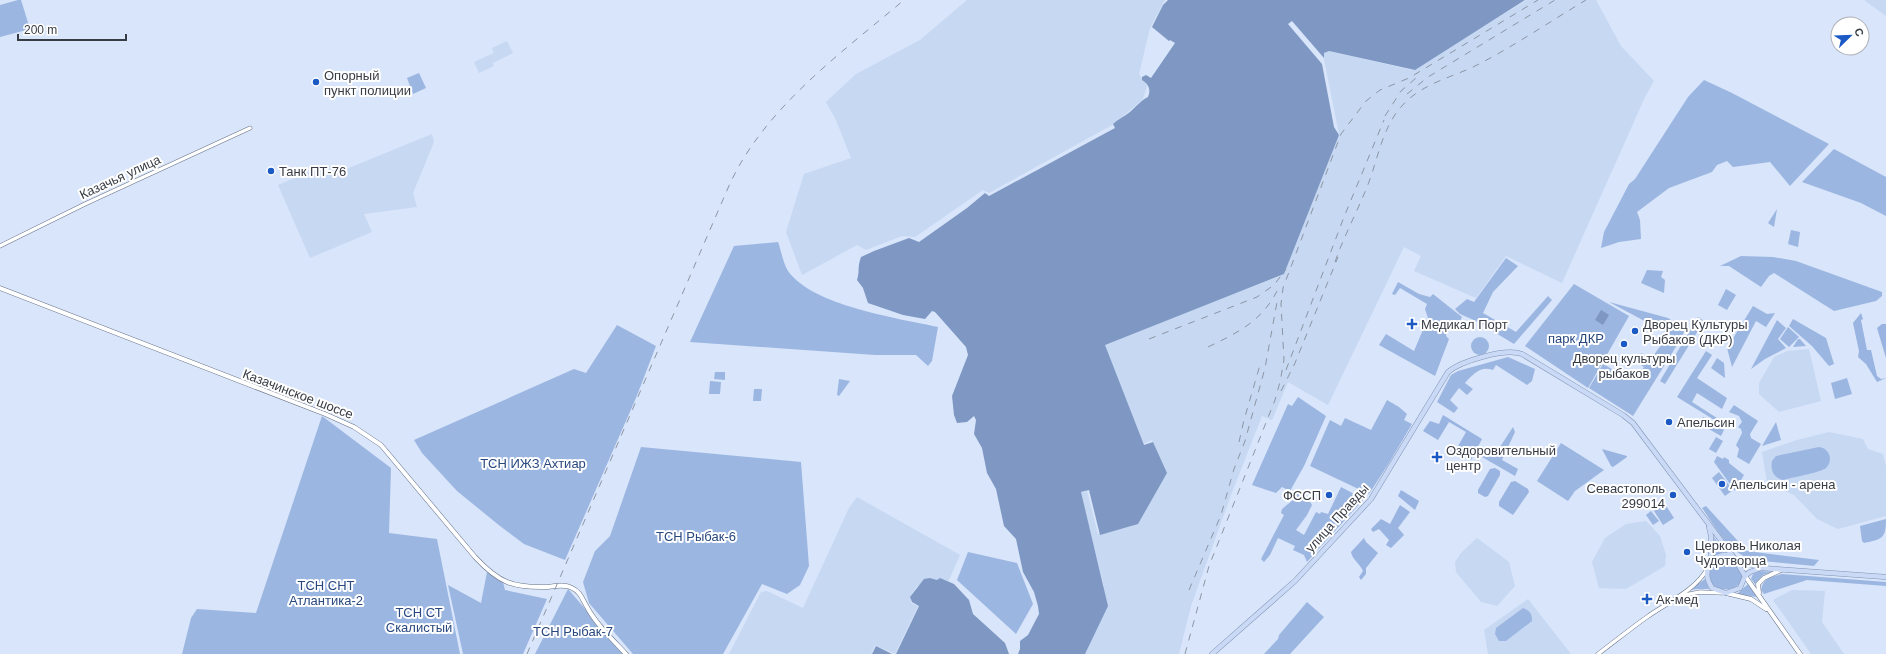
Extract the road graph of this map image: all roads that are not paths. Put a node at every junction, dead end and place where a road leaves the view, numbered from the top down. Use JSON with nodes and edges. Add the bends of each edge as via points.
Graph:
{"nodes":[{"id":1,"x":250,"y":128,"type":"dead end"},
{"id":2,"x":0,"y":246,"type":"edge"},
{"id":3,"x":0,"y":288,"type":"edge"},
{"id":4,"x":1709,"y":525,"type":"junction"},
{"id":5,"x":1731,"y":555,"type":"junction"},
{"id":6,"x":1735,"y":559,"type":"junction"},
{"id":7,"x":1711,"y":561,"type":"junction"},
{"id":8,"x":1761,"y":568,"type":"junction"},
{"id":9,"x":1706,"y":569,"type":"junction"},
{"id":10,"x":1781,"y":570,"type":"junction"},
{"id":11,"x":1746,"y":576,"type":"junction"},
{"id":12,"x":1886,"y":578,"type":"edge"},
{"id":13,"x":1726,"y":593,"type":"junction"},
{"id":14,"x":1679,"y":597,"type":"junction"},
{"id":15,"x":1760,"y":598,"type":"junction"},
{"id":16,"x":1770,"y":613,"type":"junction"},
{"id":17,"x":626,"y":654,"type":"edge"},
{"id":18,"x":1212,"y":654,"type":"edge"},
{"id":19,"x":1598,"y":654,"type":"edge"},
{"id":20,"x":1800,"y":654,"type":"edge"}],
"edges":[{"from":1,"to":2,"type":"street","name":"Казачья улица"},
{"from":3,"to":17,"type":"main road","name":"Казачинское шоссе","via":[[354,426],[381,444],[490,571],[521,587],[572,587],[580,592],[591,615]]},
{"from":4,"to":5,"type":"main road"},
{"from":4,"to":7,"type":"main road"},
{"from":4,"to":18,"type":"main road","name":"улица Правды","via":[[1634,422],[1516,352],[1464,363],[1448,372],[1371,499],[1295,581]]},
{"from":5,"to":6,"type":"main road"},
{"from":5,"to":7,"type":"main road","via":[[1724,554]]},
{"from":6,"to":8,"type":"main road"},
{"from":6,"to":11,"type":"main road"},
{"from":7,"to":9,"type":"main road"},
{"from":8,"to":10,"type":"main road"},
{"from":8,"to":11,"type":"main road"},
{"from":9,"to":13,"type":"main road","via":[[1712,588]]},
{"from":9,"to":14,"type":"street","via":[[1702,577]]},
{"from":10,"to":12,"type":"main road"},
{"from":10,"to":15,"type":"main road","via":[[1764,578],[1758,584]]},
{"from":11,"to":13,"type":"main road","via":[[1740,588]]},
{"from":11,"to":15,"type":"main road"},
{"from":13,"to":14,"type":"street","via":[[1700,592]]},
{"from":13,"to":16,"type":"main road","via":[[1751,599]]},
{"from":14,"to":19,"type":"street","via":[[1648,616]]},
{"from":15,"to":16,"type":"main road"},
{"from":16,"to":20,"type":"main road"}]}
